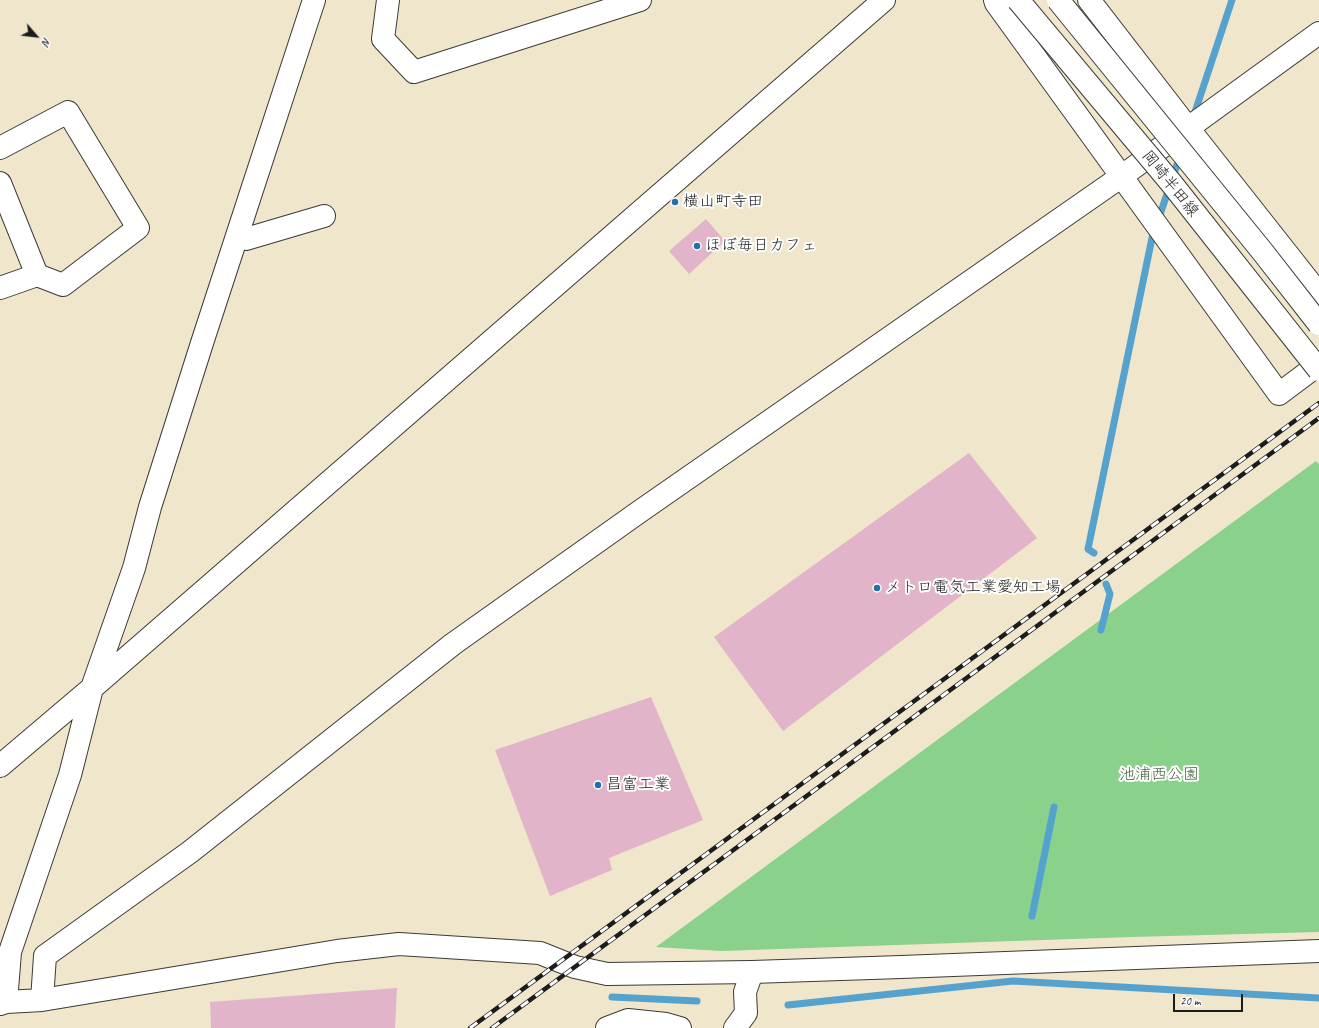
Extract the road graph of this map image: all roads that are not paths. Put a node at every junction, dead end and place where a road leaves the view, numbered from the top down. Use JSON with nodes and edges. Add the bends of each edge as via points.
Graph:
{"nodes":[{"id":1,"x":314,"y":0,"type":"edge"},
{"id":2,"x":388,"y":0,"type":"edge"},
{"id":3,"x":640,"y":0,"type":"edge"},
{"id":4,"x":884,"y":0,"type":"edge"},
{"id":5,"x":996,"y":0,"type":"edge"},
{"id":6,"x":1018,"y":0,"type":"edge"},
{"id":7,"x":1058,"y":0,"type":"edge"},
{"id":8,"x":1089,"y":0,"type":"edge"},
{"id":9,"x":1319,"y":33,"type":"edge"},
{"id":10,"x":1188,"y":128,"type":"junction"},
{"id":11,"x":0,"y":148,"type":"edge"},
{"id":12,"x":1122,"y":176,"type":"junction"},
{"id":13,"x":0,"y":183,"type":"edge"},
{"id":14,"x":324,"y":216,"type":"dead end"},
{"id":15,"x":238,"y":234,"type":"junction"},
{"id":16,"x":37,"y":275,"type":"junction"},
{"id":17,"x":0,"y":288,"type":"edge"},
{"id":18,"x":1319,"y":294,"type":"edge"},
{"id":19,"x":1319,"y":324,"type":"edge"},
{"id":20,"x":1319,"y":364,"type":"edge"},
{"id":21,"x":1319,"y":370,"type":"edge"},
{"id":22,"x":92,"y":688,"type":"junction"},
{"id":23,"x":0,"y":766,"type":"edge"},
{"id":24,"x":1319,"y":951,"type":"edge"},
{"id":25,"x":752,"y":972,"type":"junction"},
{"id":26,"x":42,"y":1000,"type":"junction"},
{"id":27,"x":3,"y":1003,"type":"edge"},
{"id":28,"x":607,"y":1028,"type":"edge"},
{"id":29,"x":680,"y":1028,"type":"edge"},
{"id":30,"x":735,"y":1028,"type":"edge"}],
"edges":[{"from":1,"to":15,"type":"street"},
{"from":2,"to":3,"type":"street","via":[[384,39],[414,72]]},
{"from":4,"to":22,"type":"street"},
{"from":5,"to":12,"type":"street"},
{"from":6,"to":21,"type":"street","name":"岡崎半田線","bridge":true,"via":[[1172,184]]},
{"from":7,"to":19,"type":"street","name":"岡崎半田線","bridge":true},
{"from":8,"to":10,"type":"street"},
{"from":9,"to":10,"type":"street"},
{"from":10,"to":12,"type":"street"},
{"from":10,"to":18,"type":"street"},
{"from":11,"to":16,"type":"street","via":[[68,112],[138,228],[63,286]]},
{"from":12,"to":20,"type":"street","via":[[1279,394]]},
{"from":12,"to":26,"type":"street","via":[[453,644],[190,852],[45,956]]},
{"from":13,"to":16,"type":"street"},
{"from":14,"to":15,"type":"street","via":[[246,239]]},
{"from":15,"to":22,"type":"street","via":[[150,507],[134,568]]},
{"from":16,"to":17,"type":"street"},
{"from":22,"to":23,"type":"street"},
{"from":22,"to":27,"type":"street","via":[[70,775],[10,952]]},
{"from":24,"to":25,"type":"street"},
{"from":25,"to":26,"type":"street","via":[[607,974],[575,967],[540,953],[399,944],[337,951]]},
{"from":25,"to":30,"type":"street","via":[[745,992],[746,1013]]},
{"from":26,"to":27,"type":"street"},
{"from":28,"to":29,"type":"street","via":[[628,1020]]}]}
